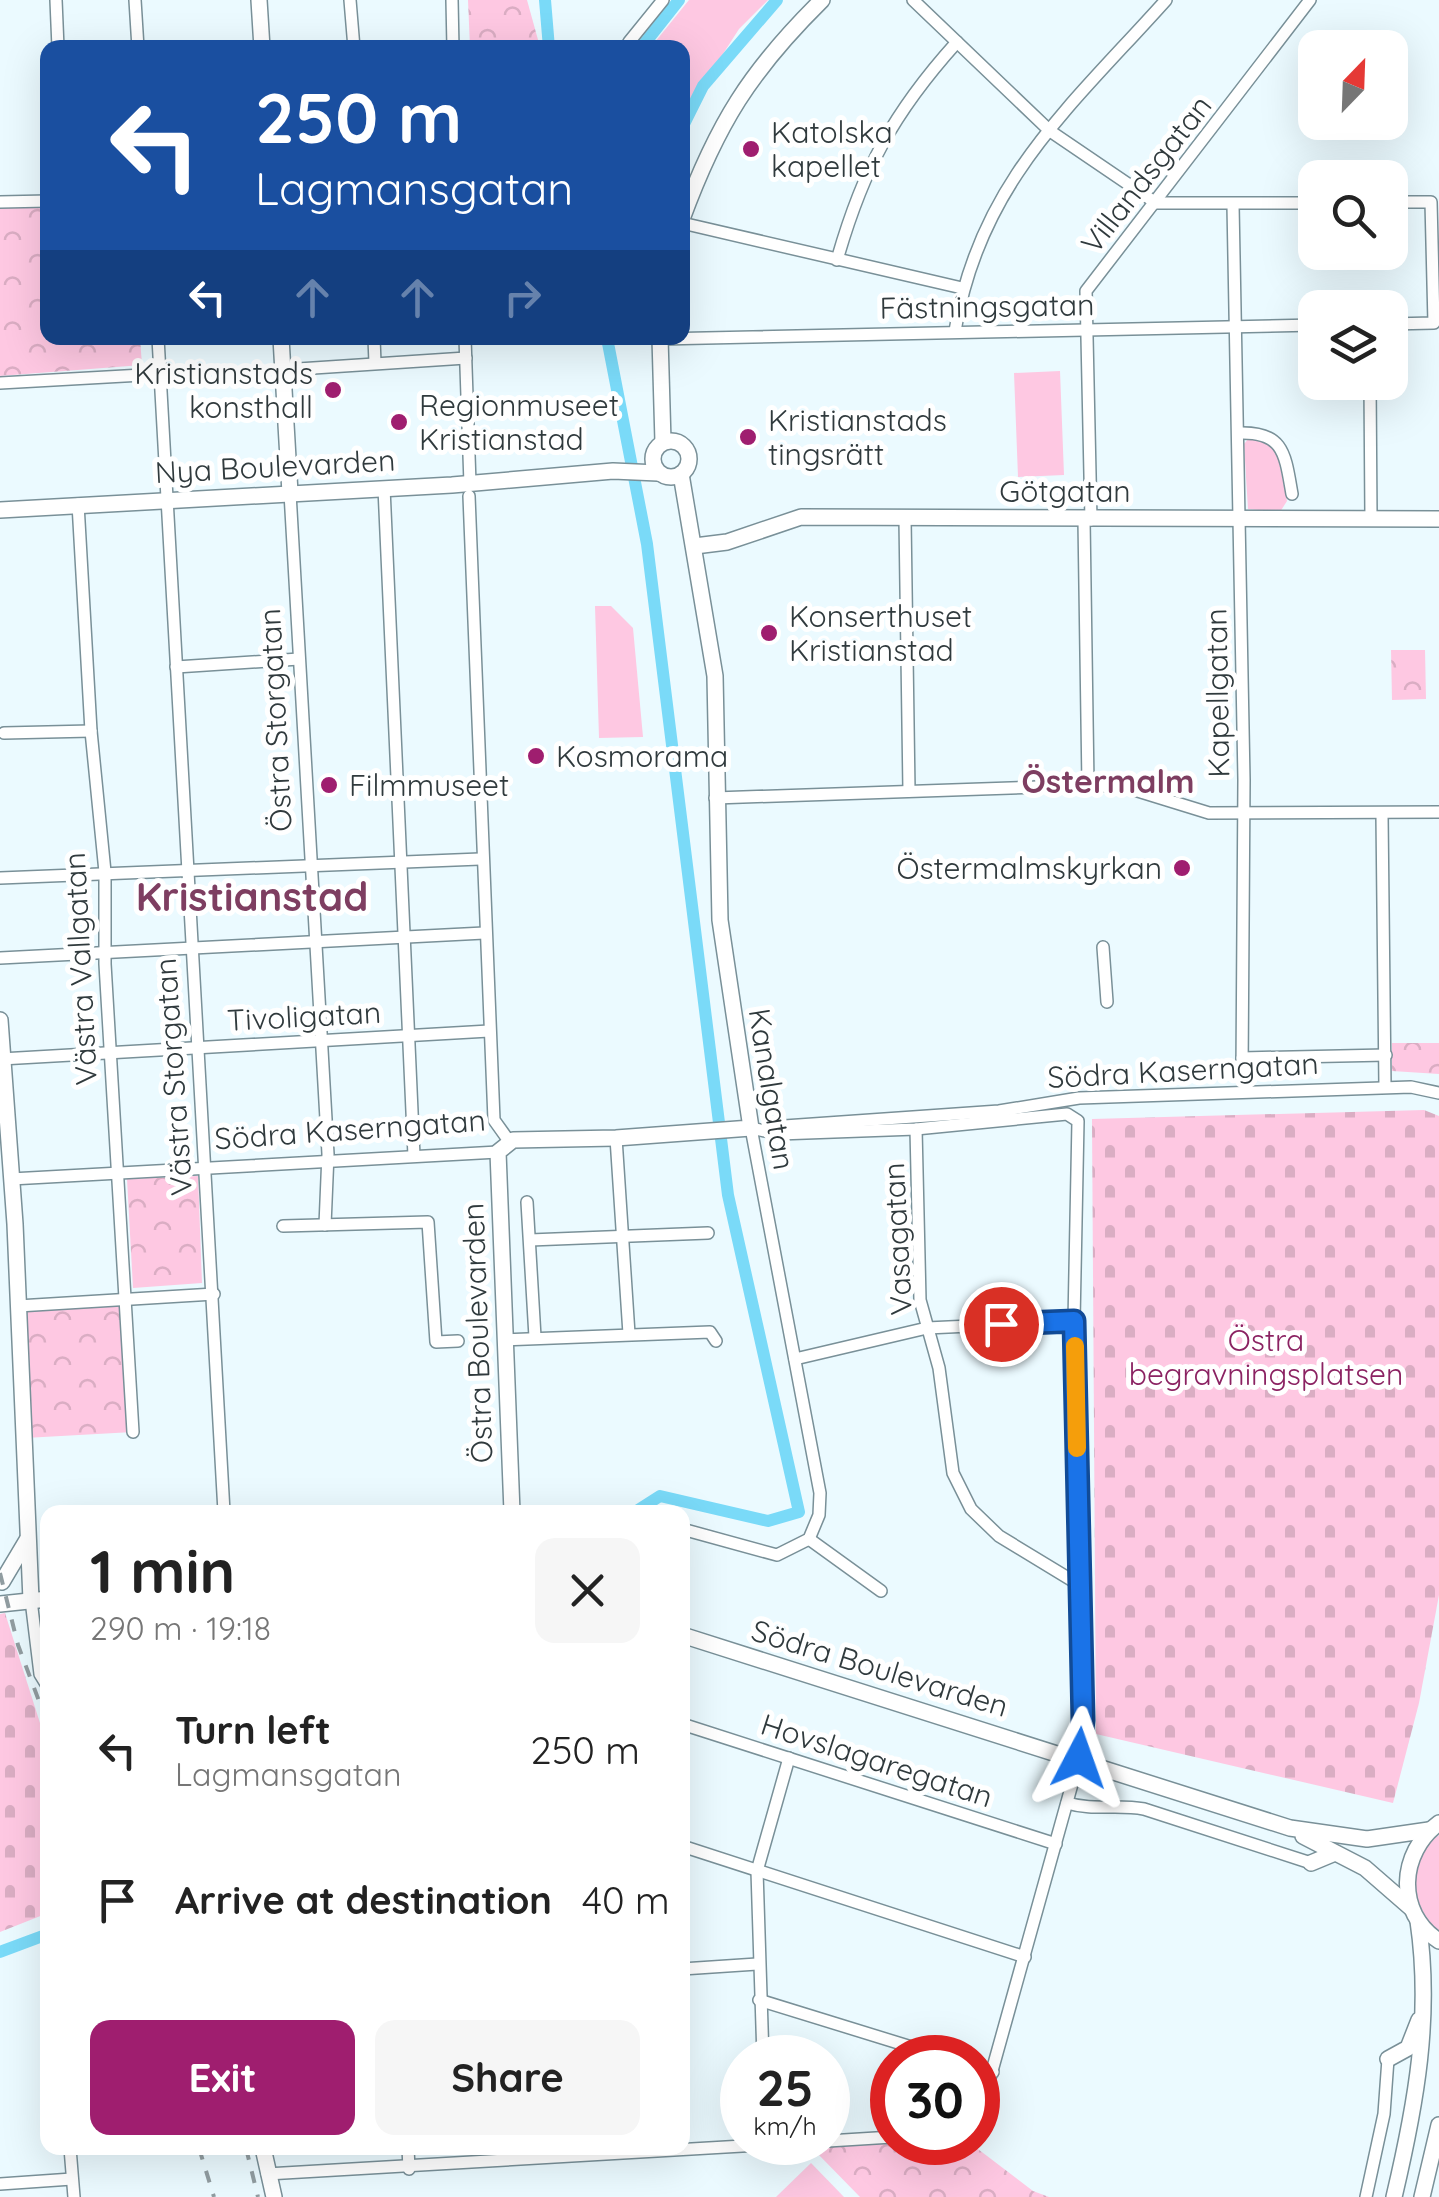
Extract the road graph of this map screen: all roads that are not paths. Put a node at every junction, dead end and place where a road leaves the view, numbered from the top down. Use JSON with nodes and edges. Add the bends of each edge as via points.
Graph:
{"nodes":[{"id":1,"x":56,"y":0,"type":"edge"},
{"id":2,"x":135,"y":0,"type":"edge"},
{"id":3,"x":260,"y":0,"type":"edge"},
{"id":4,"x":350,"y":0,"type":"edge"},
{"id":5,"x":452,"y":0,"type":"edge"},
{"id":6,"x":663,"y":0,"type":"edge"},
{"id":7,"x":822,"y":0,"type":"edge"},
{"id":8,"x":913,"y":0,"type":"edge"},
{"id":9,"x":1166,"y":0,"type":"edge"},
{"id":10,"x":1310,"y":0,"type":"edge"},
{"id":11,"x":58,"y":40,"type":"edge"},
{"id":12,"x":138,"y":40,"type":"edge"},
{"id":13,"x":262,"y":40,"type":"edge"},
{"id":14,"x":353,"y":40,"type":"edge"},
{"id":15,"x":454,"y":40,"type":"edge"},
{"id":16,"x":631,"y":40,"type":"edge"},
{"id":17,"x":957,"y":42,"type":"junction"},
{"id":18,"x":1050,"y":131,"type":"junction"},
{"id":19,"x":40,"y":201,"type":"edge"},
{"id":20,"x":0,"y":202,"type":"edge"},
{"id":21,"x":690,"y":202,"type":"edge"},
{"id":22,"x":1408,"y":202,"type":"edge"},
{"id":23,"x":1156,"y":203,"type":"junction"},
{"id":24,"x":1298,"y":203,"type":"edge"},
{"id":25,"x":1233,"y":205,"type":"junction"},
{"id":26,"x":690,"y":223,"type":"edge"},
{"id":27,"x":838,"y":260,"type":"junction"},
{"id":28,"x":962,"y":288,"type":"junction"},
{"id":29,"x":1408,"y":324,"type":"edge"},
{"id":30,"x":1298,"y":325,"type":"edge"},
{"id":31,"x":1236,"y":326,"type":"junction"},
{"id":32,"x":955,"y":330,"type":"junction"},
{"id":33,"x":1086,"y":330,"type":"junction"},
{"id":34,"x":690,"y":337,"type":"edge"},
{"id":35,"x":158,"y":345,"type":"edge"},
{"id":36,"x":282,"y":345,"type":"edge"},
{"id":37,"x":374,"y":345,"type":"edge"},
{"id":38,"x":465,"y":345,"type":"edge"},
{"id":39,"x":660,"y":345,"type":"edge"},
{"id":40,"x":466,"y":358,"type":"junction"},
{"id":41,"x":375,"y":362,"type":"junction"},
{"id":42,"x":284,"y":370,"type":"junction"},
{"id":43,"x":160,"y":374,"type":"junction"},
{"id":44,"x":0,"y":383,"type":"edge"},
{"id":45,"x":1370,"y":400,"type":"edge"},
{"id":46,"x":1238,"y":433,"type":"junction"},
{"id":47,"x":660,"y":462,"type":"junction"},
{"id":48,"x":384,"y":488,"type":"junction"},
{"id":49,"x":470,"y":490,"type":"junction"},
{"id":50,"x":290,"y":493,"type":"junction"},
{"id":51,"x":1292,"y":494,"type":"dead end"},
{"id":52,"x":165,"y":499,"type":"junction"},
{"id":53,"x":78,"y":504,"type":"junction"},
{"id":54,"x":0,"y":510,"type":"edge"},
{"id":55,"x":1240,"y":517,"type":"junction"},
{"id":56,"x":905,"y":518,"type":"junction"},
{"id":57,"x":1371,"y":518,"type":"junction"},
{"id":58,"x":1439,"y":518,"type":"edge"},
{"id":59,"x":1088,"y":520,"type":"junction"},
{"id":60,"x":696,"y":546,"type":"junction"},
{"id":61,"x":299,"y":659,"type":"junction"},
{"id":62,"x":176,"y":667,"type":"junction"},
{"id":63,"x":90,"y":731,"type":"junction"},
{"id":64,"x":4,"y":733,"type":"dead end"},
{"id":65,"x":1088,"y":785,"type":"junction"},
{"id":66,"x":909,"y":790,"type":"junction"},
{"id":67,"x":714,"y":798,"type":"junction"},
{"id":68,"x":1439,"y":812,"type":"edge"},
{"id":69,"x":1382,"y":814,"type":"junction"},
{"id":70,"x":1242,"y":815,"type":"junction"},
{"id":71,"x":480,"y":859,"type":"junction"},
{"id":72,"x":400,"y":862,"type":"junction"},
{"id":73,"x":310,"y":865,"type":"junction"},
{"id":74,"x":187,"y":868,"type":"junction"},
{"id":75,"x":105,"y":872,"type":"junction"},
{"id":76,"x":0,"y":878,"type":"edge"},
{"id":77,"x":484,"y":933,"type":"junction"},
{"id":78,"x":404,"y":936,"type":"junction"},
{"id":79,"x":315,"y":942,"type":"junction"},
{"id":80,"x":1103,"y":947,"type":"dead end"},
{"id":81,"x":192,"y":950,"type":"junction"},
{"id":82,"x":108,"y":952,"type":"junction"},
{"id":83,"x":0,"y":958,"type":"edge"},
{"id":84,"x":1107,"y":1002,"type":"dead end"},
{"id":85,"x":0,"y":1020,"type":"edge"},
{"id":86,"x":489,"y":1031,"type":"junction"},
{"id":87,"x":409,"y":1035,"type":"junction"},
{"id":88,"x":322,"y":1038,"type":"junction"},
{"id":89,"x":201,"y":1046,"type":"junction"},
{"id":90,"x":109,"y":1052,"type":"junction"},
{"id":91,"x":1386,"y":1054,"type":"junction"},
{"id":92,"x":1,"y":1059,"type":"edge"},
{"id":93,"x":1385,"y":1087,"type":"junction"},
{"id":94,"x":1439,"y":1092,"type":"edge"},
{"id":95,"x":751,"y":1128,"type":"junction"},
{"id":96,"x":916,"y":1129,"type":"junction"},
{"id":97,"x":616,"y":1138,"type":"junction"},
{"id":98,"x":503,"y":1146,"type":"junction"},
{"id":99,"x":414,"y":1156,"type":"junction"},
{"id":100,"x":328,"y":1160,"type":"junction"},
{"id":101,"x":208,"y":1166,"type":"junction"},
{"id":102,"x":116,"y":1172,"type":"junction"},
{"id":103,"x":11,"y":1178,"type":"junction"},
{"id":104,"x":527,"y":1202,"type":"dead end"},
{"id":105,"x":324,"y":1225,"type":"junction"},
{"id":106,"x":283,"y":1226,"type":"dead end"},
{"id":107,"x":708,"y":1234,"type":"dead end"},
{"id":108,"x":624,"y":1238,"type":"junction"},
{"id":109,"x":530,"y":1240,"type":"junction"},
{"id":110,"x":214,"y":1294,"type":"junction"},
{"id":111,"x":126,"y":1301,"type":"junction"},
{"id":112,"x":18,"y":1306,"type":"junction"},
{"id":113,"x":1074,"y":1321,"type":"junction"},
{"id":114,"x":927,"y":1328,"type":"junction"},
{"id":115,"x":629,"y":1334,"type":"junction"},
{"id":116,"x":535,"y":1337,"type":"junction"},
{"id":117,"x":504,"y":1340,"type":"junction"},
{"id":118,"x":716,"y":1341,"type":"dead end"},
{"id":119,"x":458,"y":1342,"type":"dead end"},
{"id":120,"x":796,"y":1359,"type":"junction"},
{"id":121,"x":132,"y":1432,"type":"dead end"},
{"id":122,"x":224,"y":1505,"type":"edge"},
{"id":123,"x":512,"y":1505,"type":"edge"},
{"id":124,"x":690,"y":1530,"type":"edge"},
{"id":125,"x":28,"y":1536,"type":"junction"},
{"id":126,"x":809,"y":1540,"type":"junction"},
{"id":127,"x":30,"y":1581,"type":"junction"},
{"id":128,"x":1,"y":1582,"type":"edge"},
{"id":129,"x":40,"y":1582,"type":"edge"},
{"id":130,"x":1078,"y":1584,"type":"junction"},
{"id":131,"x":881,"y":1591,"type":"dead end"},
{"id":132,"x":0,"y":1604,"type":"edge"},
{"id":133,"x":40,"y":1608,"type":"edge"},
{"id":134,"x":690,"y":1637,"type":"edge"},
{"id":135,"x":40,"y":1674,"type":"edge"},
{"id":136,"x":690,"y":1727,"type":"edge"},
{"id":137,"x":789,"y":1758,"type":"junction"},
{"id":138,"x":1079,"y":1758,"type":"junction"},
{"id":139,"x":1067,"y":1803,"type":"junction"},
{"id":140,"x":1436,"y":1824,"type":"edge"},
{"id":141,"x":1290,"y":1828,"type":"junction"},
{"id":142,"x":1056,"y":1844,"type":"junction"},
{"id":143,"x":690,"y":1849,"type":"edge"},
{"id":144,"x":1334,"y":1853,"type":"junction"},
{"id":145,"x":1311,"y":1863,"type":"joint"},
{"id":146,"x":757,"y":1871,"type":"junction"},
{"id":147,"x":1414,"y":1914,"type":"junction"},
{"id":148,"x":1439,"y":1941,"type":"edge"},
{"id":149,"x":1024,"y":1957,"type":"junction"},
{"id":150,"x":757,"y":1964,"type":"junction"},
{"id":151,"x":690,"y":1968,"type":"edge"},
{"id":152,"x":1425,"y":1997,"type":"junction"},
{"id":153,"x":758,"y":2000,"type":"junction"},
{"id":154,"x":761,"y":2035,"type":"edge"},
{"id":155,"x":872,"y":2035,"type":"edge"},
{"id":156,"x":1000,"y":2046,"type":"edge"},
{"id":157,"x":1388,"y":2060,"type":"joint"},
{"id":158,"x":1439,"y":2125,"type":"edge"},
{"id":159,"x":720,"y":2147,"type":"edge"},
{"id":160,"x":690,"y":2148,"type":"edge"},
{"id":161,"x":70,"y":2155,"type":"edge"},
{"id":162,"x":264,"y":2155,"type":"edge"},
{"id":163,"x":409,"y":2155,"type":"edge"},
{"id":164,"x":535,"y":2155,"type":"edge"},
{"id":165,"x":410,"y":2169,"type":"junction"},
{"id":166,"x":267,"y":2174,"type":"junction"},
{"id":167,"x":72,"y":2179,"type":"junction"},
{"id":168,"x":0,"y":2184,"type":"edge"},
{"id":169,"x":74,"y":2197,"type":"edge"},
{"id":170,"x":274,"y":2197,"type":"edge"},
{"id":171,"x":1366,"y":2197,"type":"edge"},
{"id":172,"x":1394,"y":2197,"type":"edge"},
{"id":173,"x":1422,"y":2197,"type":"edge"}],
"edges":[{"from":1,"to":11,"type":"street"},
{"from":2,"to":12,"type":"street"},
{"from":3,"to":13,"type":"street"},
{"from":4,"to":14,"type":"street"},
{"from":5,"to":15,"type":"street"},
{"from":6,"to":16,"type":"street"},
{"from":7,"to":21,"type":"street","via":[[728,111]]},
{"from":8,"to":17,"type":"street"},
{"from":9,"to":18,"type":"street"},
{"from":10,"to":23,"type":"street","name":"Villandsgatan"},
{"from":17,"to":18,"type":"street"},
{"from":17,"to":27,"type":"street","via":[[890,125],[867,166]]},
{"from":18,"to":23,"type":"street"},
{"from":18,"to":28,"type":"street","via":[[993,208]]},
{"from":19,"to":20,"type":"street"},
{"from":22,"to":29,"type":"street","via":[[1430,202],[1434,323]]},
{"from":23,"to":25,"type":"street"},
{"from":23,"to":33,"type":"street","name":"Villandsgatan","via":[[1086,291]]},
{"from":24,"to":25,"type":"street"},
{"from":25,"to":31,"type":"street","name":"Kapellgatan"},
{"from":26,"to":27,"type":"street"},
{"from":27,"to":28,"type":"street"},
{"from":28,"to":32,"type":"street"},
{"from":30,"to":31,"type":"street","name":"Fästningsgatan"},
{"from":31,"to":33,"type":"street","name":"Fästningsgatan"},
{"from":31,"to":46,"type":"street","name":"Kapellgatan"},
{"from":32,"to":33,"type":"street","name":"Fästningsgatan"},
{"from":32,"to":34,"type":"street","name":"Fästningsgatan"},
{"from":33,"to":59,"type":"street","name":"Villandsgatan"},
{"from":35,"to":43,"type":"street","name":"Västra Storgatan"},
{"from":36,"to":42,"type":"street","name":"Östra Storgatan"},
{"from":37,"to":41,"type":"street"},
{"from":38,"to":40,"type":"street","name":"Östra Boulevarden"},
{"from":39,"to":47,"type":"street"},
{"from":40,"to":41,"type":"street"},
{"from":40,"to":49,"type":"street","name":"Östra Boulevarden"},
{"from":41,"to":42,"type":"street"},
{"from":42,"to":50,"type":"street","name":"Östra Storgatan"},
{"from":43,"to":44,"type":"street"},
{"from":43,"to":52,"type":"street","name":"Västra Storgatan"},
{"from":45,"to":57,"type":"street"},
{"from":46,"to":51,"type":"street","via":[[1270,435],[1278,442]]},
{"from":46,"to":55,"type":"street","name":"Kapellgatan"},
{"from":47,"to":49,"type":"street","name":"Nya Boulevarden"},
{"from":47,"to":60,"type":"street","name":"Kanalgatan","via":[[687,506]]},
{"from":48,"to":49,"type":"street","name":"Nya Boulevarden"},
{"from":48,"to":50,"type":"street","name":"Nya Boulevarden"},
{"from":48,"to":72,"type":"street"},
{"from":49,"to":71,"type":"street","name":"Östra Boulevarden"},
{"from":50,"to":52,"type":"street","name":"Nya Boulevarden"},
{"from":50,"to":61,"type":"street","name":"Östra Storgatan"},
{"from":52,"to":53,"type":"street","name":"Nya Boulevarden"},
{"from":52,"to":62,"type":"street","name":"Västra Storgatan"},
{"from":53,"to":54,"type":"street","name":"Nya Boulevarden"},
{"from":53,"to":63,"type":"street","name":"Västra Vallgatan"},
{"from":55,"to":57,"type":"street","name":"Götgatan"},
{"from":55,"to":59,"type":"street","name":"Götgatan"},
{"from":55,"to":70,"type":"street","name":"Kapellgatan"},
{"from":56,"to":59,"type":"street","name":"Götgatan"},
{"from":56,"to":60,"type":"street","name":"Götgatan","via":[[790,518],[727,542]]},
{"from":56,"to":66,"type":"street"},
{"from":57,"to":58,"type":"street","name":"Götgatan"},
{"from":59,"to":65,"type":"street","name":"Villandsgatan"},
{"from":60,"to":67,"type":"street","name":"Kanalgatan","via":[[715,676]]},
{"from":61,"to":62,"type":"street"},
{"from":61,"to":73,"type":"street","name":"Östra Storgatan"},
{"from":62,"to":74,"type":"street","name":"Västra Storgatan"},
{"from":63,"to":64,"type":"street"},
{"from":63,"to":75,"type":"street","name":"Västra Vallgatan"},
{"from":65,"to":66,"type":"street"},
{"from":65,"to":70,"type":"street"},
{"from":66,"to":67,"type":"street"},
{"from":67,"to":95,"type":"street","name":"Kanalgatan","via":[[720,920]]},
{"from":68,"to":69,"type":"street"},
{"from":69,"to":70,"type":"street"},
{"from":69,"to":91,"type":"street"},
{"from":70,"to":91,"type":"street","name":"Kapellgatan","via":[[1242,1064]]},
{"from":71,"to":72,"type":"street"},
{"from":71,"to":77,"type":"street","name":"Östra Boulevarden"},
{"from":72,"to":73,"type":"street"},
{"from":72,"to":78,"type":"street"},
{"from":73,"to":74,"type":"street"},
{"from":73,"to":79,"type":"street","name":"Östra Storgatan"},
{"from":74,"to":75,"type":"street"},
{"from":74,"to":81,"type":"street","name":"Västra Storgatan"},
{"from":75,"to":76,"type":"street"},
{"from":75,"to":82,"type":"street","name":"Västra Vallgatan"},
{"from":77,"to":78,"type":"street"},
{"from":77,"to":86,"type":"street","name":"Östra Boulevarden"},
{"from":78,"to":79,"type":"street"},
{"from":78,"to":87,"type":"street"},
{"from":79,"to":81,"type":"street"},
{"from":79,"to":88,"type":"street","name":"Östra Storgatan"},
{"from":80,"to":84,"type":"street"},
{"from":81,"to":82,"type":"street"},
{"from":81,"to":89,"type":"street","name":"Västra Storgatan"},
{"from":82,"to":83,"type":"street"},
{"from":82,"to":90,"type":"street","name":"Västra Vallgatan"},
{"from":85,"to":92,"type":"street"},
{"from":86,"to":87,"type":"street","name":"Tivoligatan"},
{"from":86,"to":98,"type":"street","name":"Östra Boulevarden","via":[[494,1120]]},
{"from":87,"to":88,"type":"street","name":"Tivoligatan"},
{"from":87,"to":99,"type":"street"},
{"from":88,"to":89,"type":"street","name":"Tivoligatan"},
{"from":88,"to":100,"type":"street","name":"Östra Storgatan"},
{"from":89,"to":90,"type":"street","name":"Tivoligatan"},
{"from":89,"to":101,"type":"street","name":"Västra Storgatan"},
{"from":90,"to":92,"type":"street","name":"Tivoligatan"},
{"from":90,"to":102,"type":"street","name":"Västra Vallgatan"},
{"from":91,"to":93,"type":"street"},
{"from":92,"to":103,"type":"street"},
{"from":93,"to":94,"type":"street","name":"Södra Kaserngatan"},
{"from":93,"to":95,"type":"street","name":"Södra Kaserngatan","via":[[1078,1098],[999,1111]]},
{"from":95,"to":96,"type":"street","name":"Södra Kaserngatan","via":[[779,1134]]},
{"from":95,"to":97,"type":"street","name":"Södra Kaserngatan"},
{"from":95,"to":120,"type":"street","name":"Kanalgatan"},
{"from":96,"to":113,"type":"street","name":"Södra Kaserngatan","via":[[1067,1114],[1078,1120]]},
{"from":96,"to":114,"type":"street","name":"Vasagatan","via":[[920,1300]]},
{"from":97,"to":98,"type":"street","name":"Södra Kaserngatan"},
{"from":97,"to":108,"type":"street"},
{"from":98,"to":99,"type":"street","name":"Södra Kaserngatan"},
{"from":98,"to":117,"type":"street","name":"Östra Boulevarden"},
{"from":99,"to":100,"type":"street","name":"Södra Kaserngatan"},
{"from":100,"to":101,"type":"street","name":"Södra Kaserngatan"},
{"from":100,"to":105,"type":"street","name":"Östra Storgatan"},
{"from":101,"to":102,"type":"street","name":"Södra Kaserngatan"},
{"from":101,"to":110,"type":"street","name":"Västra Storgatan"},
{"from":102,"to":103,"type":"street","name":"Södra Kaserngatan"},
{"from":102,"to":111,"type":"street","name":"Västra Vallgatan"},
{"from":103,"to":112,"type":"street"},
{"from":104,"to":109,"type":"street"},
{"from":105,"to":106,"type":"street"},
{"from":105,"to":119,"type":"street","via":[[428,1222],[436,1342]]},
{"from":107,"to":108,"type":"street"},
{"from":108,"to":109,"type":"street"},
{"from":108,"to":115,"type":"street"},
{"from":109,"to":116,"type":"street"},
{"from":110,"to":111,"type":"street"},
{"from":110,"to":122,"type":"street","name":"Västra Storgatan"},
{"from":111,"to":112,"type":"street"},
{"from":111,"to":121,"type":"street","name":"Västra Vallgatan"},
{"from":112,"to":125,"type":"street"},
{"from":113,"to":114,"type":"street"},
{"from":113,"to":130,"type":"street"},
{"from":114,"to":120,"type":"street"},
{"from":114,"to":130,"type":"street","name":"Vasagatan","via":[[953,1473],[971,1509],[999,1536]]},
{"from":115,"to":116,"type":"street"},
{"from":115,"to":118,"type":"street","via":[[710,1332]]},
{"from":116,"to":117,"type":"street"},
{"from":117,"to":123,"type":"street","name":"Östra Boulevarden"},
{"from":120,"to":126,"type":"street","name":"Kanalgatan","via":[[820,1493]]},
{"from":124,"to":126,"type":"street","via":[[778,1555]]},
{"from":125,"to":127,"type":"street"},
{"from":125,"to":128,"type":"street"},
{"from":126,"to":131,"type":"street"},
{"from":127,"to":128,"type":"street"},
{"from":127,"to":129,"type":"street"},
{"from":127,"to":133,"type":"street"},
{"from":130,"to":138,"type":"street"},
{"from":132,"to":133,"type":"street"},
{"from":133,"to":135,"type":"street"},
{"from":134,"to":138,"type":"street","name":"Södra Boulevarden"},
{"from":136,"to":137,"type":"street","name":"Hovslagaregatan"},
{"from":137,"to":142,"type":"street","name":"Hovslagaregatan"},
{"from":137,"to":146,"type":"street"},
{"from":138,"to":139,"type":"street"},
{"from":138,"to":141,"type":"street","name":"Södra Boulevarden"},
{"from":139,"to":142,"type":"street"},
{"from":139,"to":145,"type":"street","via":[[1144,1809]]},
{"from":140,"to":141,"type":"street","name":"Södra Boulevarden","via":[[1367,1839]]},
{"from":140,"to":147,"type":"street","via":[[1408,1866]]},
{"from":141,"to":144,"type":"street","name":"Södra Boulevarden"},
{"from":142,"to":149,"type":"street"},
{"from":143,"to":146,"type":"street"},
{"from":144,"to":145,"type":"street"},
{"from":144,"to":147,"type":"street","name":"Södra Boulevarden","via":[[1365,1868]]},
{"from":146,"to":149,"type":"street"},
{"from":146,"to":150,"type":"street"},
{"from":147,"to":148,"type":"street","name":"Södra Boulevarden"},
{"from":147,"to":152,"type":"street"},
{"from":149,"to":156,"type":"street"},
{"from":150,"to":151,"type":"street"},
{"from":150,"to":153,"type":"street"},
{"from":152,"to":157,"type":"street","via":[[1408,2048]]},
{"from":152,"to":172,"type":"street","via":[[1424,2045]]},
{"from":153,"to":154,"type":"street"},
{"from":153,"to":155,"type":"street"},
{"from":157,"to":171,"type":"street"},
{"from":158,"to":173,"type":"street"},
{"from":159,"to":160,"type":"street"},
{"from":161,"to":167,"type":"street"},
{"from":162,"to":166,"type":"street"},
{"from":163,"to":165,"type":"street"},
{"from":164,"to":165,"type":"street"},
{"from":165,"to":166,"type":"street"},
{"from":166,"to":170,"type":"street"},
{"from":167,"to":168,"type":"street"},
{"from":167,"to":169,"type":"street"}]}
